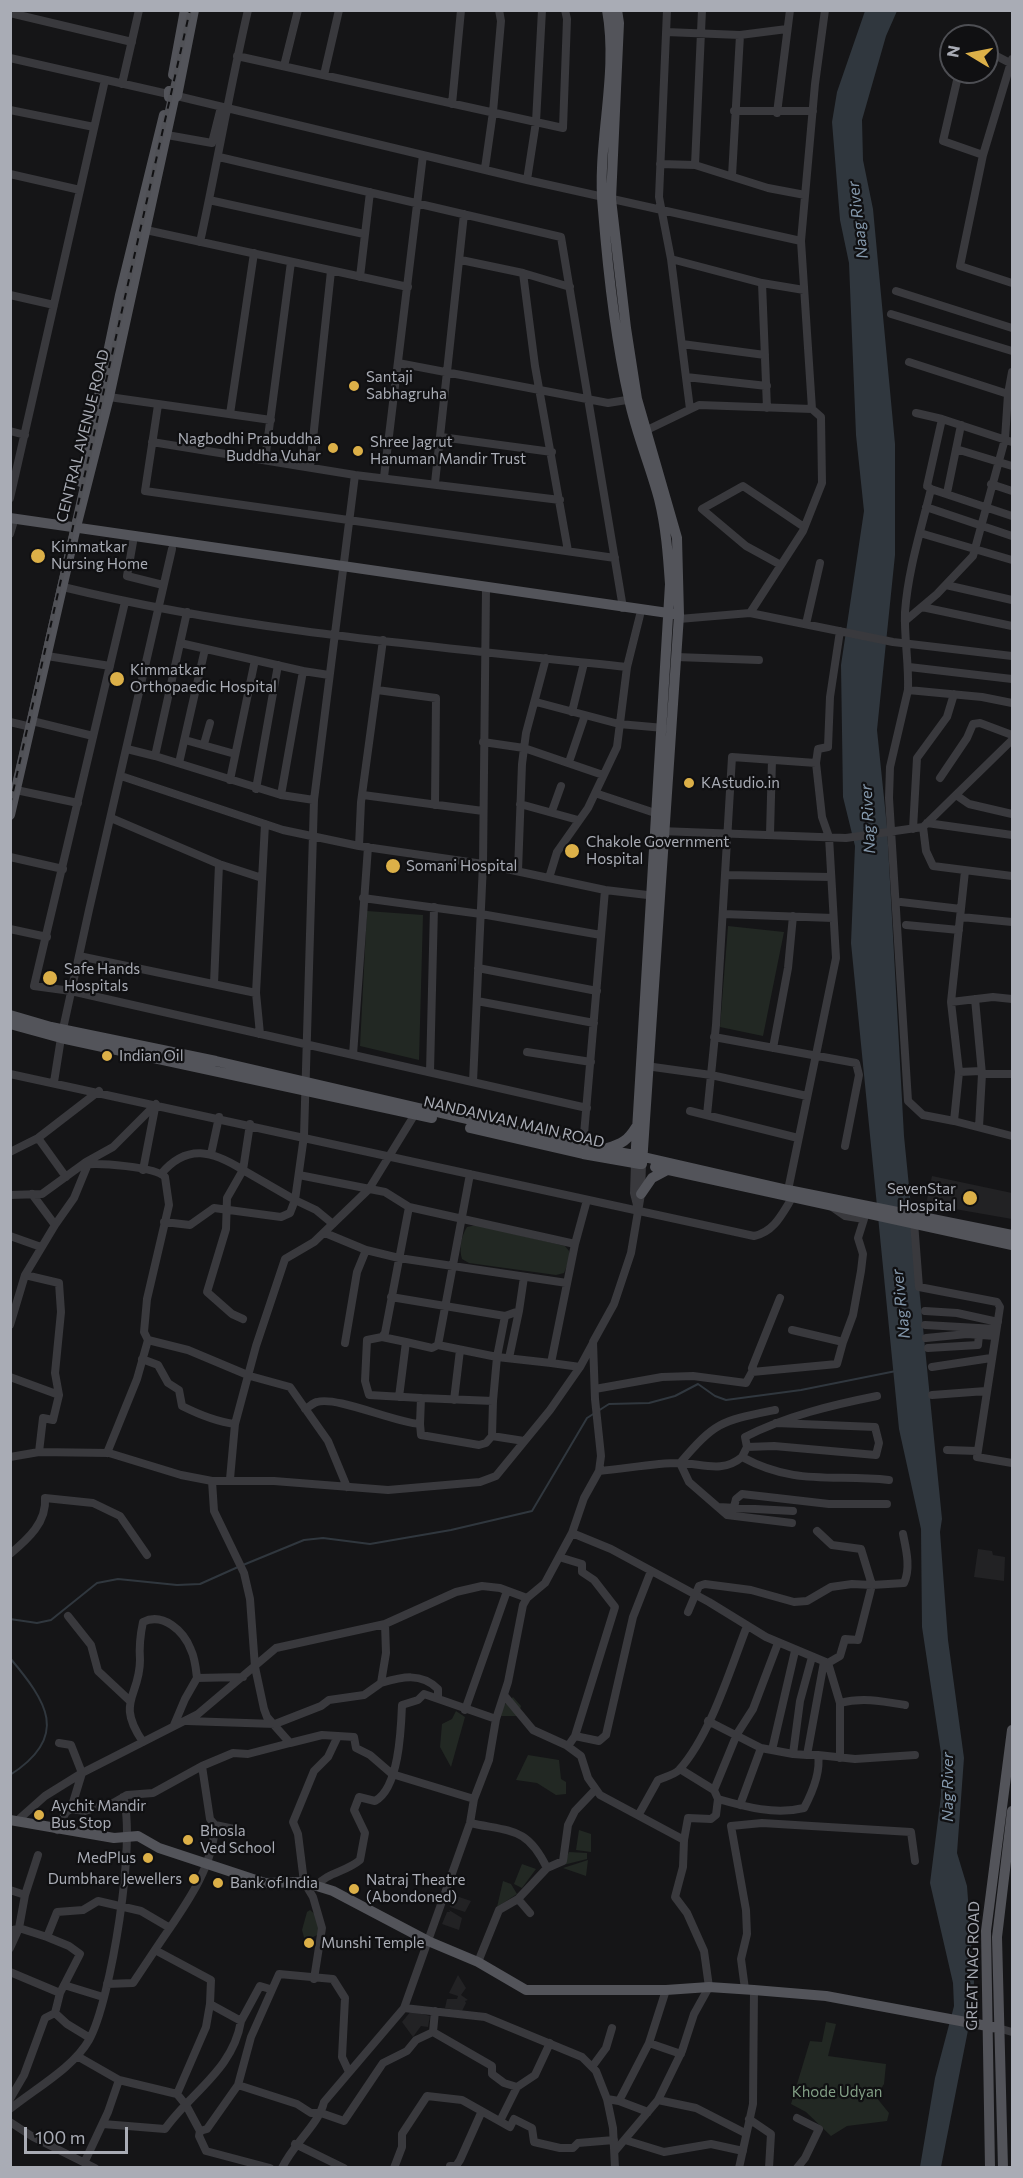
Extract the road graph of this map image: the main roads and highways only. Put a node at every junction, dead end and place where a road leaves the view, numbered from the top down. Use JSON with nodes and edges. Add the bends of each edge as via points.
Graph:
{"nodes":[{"id":1,"x":185,"y":10,"type":"edge"},
{"id":2,"x":194,"y":10,"type":"edge"},
{"id":3,"x":607,"y":10,"type":"edge"},
{"id":4,"x":617,"y":10,"type":"edge"},
{"id":5,"x":173,"y":95,"type":"junction"},
{"id":6,"x":606,"y":198,"type":"junction"},
{"id":7,"x":633,"y":399,"type":"junction"},
{"id":8,"x":11,"y":525,"type":"edge"},
{"id":9,"x":72,"y":530,"type":"junction"},
{"id":10,"x":343,"y":570,"type":"junction"},
{"id":11,"x":485,"y":591,"type":"junction"},
{"id":12,"x":676,"y":616,"type":"junction"},
{"id":13,"x":30,"y":723,"type":"junction"},
{"id":14,"x":667,"y":729,"type":"junction"},
{"id":15,"x":13,"y":791,"type":"edge"},
{"id":16,"x":10,"y":815,"type":"edge"},
{"id":17,"x":10,"y":1015,"type":"edge"},
{"id":18,"x":10,"y":1024,"type":"edge"},
{"id":19,"x":62,"y":1034,"type":"junction"},
{"id":20,"x":645,"y":1066,"type":"junction"},
{"id":21,"x":304,"y":1086,"type":"junction"},
{"id":22,"x":637,"y":1124,"type":"junction"},
{"id":23,"x":600,"y":1149,"type":"junction"},
{"id":24,"x":638,"y":1160,"type":"junction"},
{"id":25,"x":667,"y":1170,"type":"junction"},
{"id":26,"x":641,"y":1194,"type":"road end"},
{"id":27,"x":789,"y":1195,"type":"junction"},
{"id":28,"x":873,"y":1211,"type":"junction"},
{"id":29,"x":917,"y":1220,"type":"junction"},
{"id":30,"x":1012,"y":1235,"type":"edge"},
{"id":31,"x":1012,"y":1245,"type":"edge"},
{"id":32,"x":1012,"y":1730,"type":"edge"},
{"id":33,"x":1012,"y":1810,"type":"edge"},
{"id":34,"x":14,"y":1820,"type":"edge"},
{"id":35,"x":1010,"y":1854,"type":"edge"},
{"id":36,"x":1007,"y":1889,"type":"edge"},
{"id":37,"x":981,"y":2026,"type":"junction"},
{"id":38,"x":998,"y":2028,"type":"junction"},
{"id":39,"x":1006,"y":2164,"type":"edge"},
{"id":40,"x":990,"y":2168,"type":"edge"}],
"edges":[{"from":1,"to":5,"type":"main road"},
{"from":2,"to":5,"type":"main road","name":"CENTRAL AVENUE ROAD"},
{"from":3,"to":6,"type":"main road"},
{"from":4,"to":6,"type":"main road"},
{"from":5,"to":9,"type":"main road","via":[[138,220]]},
{"from":5,"to":9,"type":"main road","name":"CENTRAL AVENUE ROAD","via":[[109,397]]},
{"from":6,"to":7,"type":"main road","via":[[618,339]]},
{"from":7,"to":12,"type":"main road","via":[[667,538]]},
{"from":7,"to":12,"type":"main road","via":[[647,430],[677,538]]},
{"from":8,"to":9,"type":"main road"},
{"from":9,"to":10,"type":"main road"},
{"from":9,"to":10,"type":"main road","via":[[172,549]]},
{"from":9,"to":13,"type":"main road"},
{"from":9,"to":13,"type":"main road","name":"CENTRAL AVENUE ROAD","via":[[63,587]]},
{"from":10,"to":11,"type":"main road"},
{"from":11,"to":12,"type":"main road"},
{"from":11,"to":12,"type":"main road","via":[[640,615]]},
{"from":12,"to":14,"type":"main road"},
{"from":12,"to":14,"type":"main road","via":[[676,657]]},
{"from":13,"to":15,"type":"main road"},
{"from":14,"to":20,"type":"main road"},
{"from":15,"to":16,"type":"main road"},
{"from":17,"to":19,"type":"main road"},
{"from":18,"to":19,"type":"main road","name":"NANDANVAN MAIN ROAD"},
{"from":19,"to":21,"type":"main road","name":"NANDANVAN MAIN ROAD"},
{"from":20,"to":22,"type":"main road"},
{"from":20,"to":24,"type":"main road"},
{"from":21,"to":23,"type":"main road"},
{"from":21,"to":24,"type":"main road","name":"NANDANVAN MAIN ROAD","via":[[583,1155]]},
{"from":22,"to":23,"type":"main road","via":[[620,1145]]},
{"from":22,"to":24,"type":"main road"},
{"from":23,"to":24,"type":"main road"},
{"from":24,"to":25,"type":"main road","name":"NANDANVAN MAIN ROAD"},
{"from":24,"to":27,"type":"main road"},
{"from":25,"to":26,"type":"main road","via":[[652,1178]]},
{"from":25,"to":27,"type":"main road","name":"NANDANVAN MAIN ROAD"},
{"from":27,"to":28,"type":"main road"},
{"from":27,"to":28,"type":"main road","name":"NANDANVAN MAIN ROAD"},
{"from":28,"to":29,"type":"main road","name":"NANDANVAN MAIN ROAD"},
{"from":29,"to":30,"type":"main road"},
{"from":29,"to":31,"type":"main road","name":"NANDANVAN MAIN ROAD"},
{"from":32,"to":37,"type":"main road","name":"GREAT NAG ROAD","via":[[989,1890]]},
{"from":33,"to":35,"type":"main road","name":"GREAT NAG ROAD"},
{"from":34,"to":37,"type":"main road","via":[[114,1838],[138,1836],[159,1848],[265,1883],[304,1882],[333,1891],[428,1941],[478,1962],[526,1990],[750,1989],[826,1996]]},
{"from":35,"to":36,"type":"main road","name":"GREAT NAG ROAD"},
{"from":36,"to":38,"type":"main road","name":"GREAT NAG ROAD","via":[[997,1936]]},
{"from":37,"to":38,"type":"main road"},
{"from":37,"to":40,"type":"main road","name":"GREAT NAG ROAD"},
{"from":38,"to":39,"type":"main road","name":"GREAT NAG ROAD"}]}
